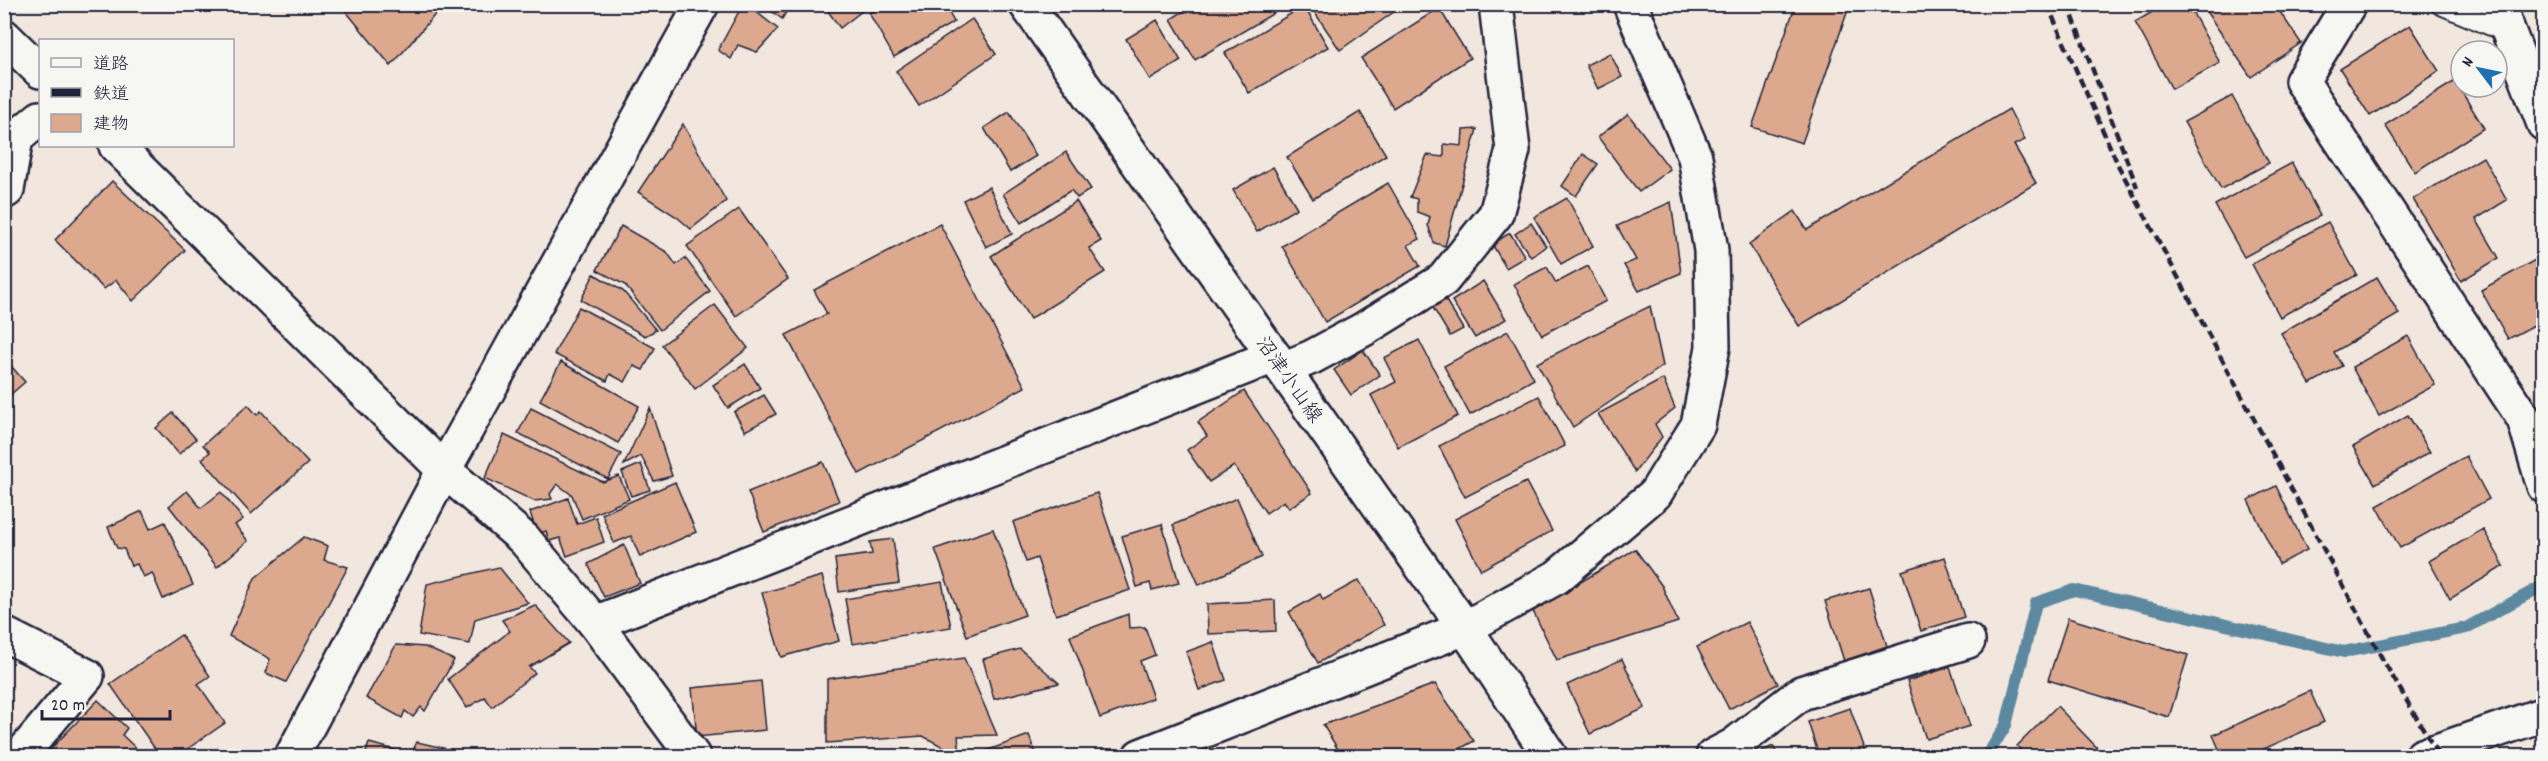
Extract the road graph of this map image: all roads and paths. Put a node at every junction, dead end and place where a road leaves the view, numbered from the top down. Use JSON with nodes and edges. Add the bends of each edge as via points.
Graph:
{"nodes":[{"id":1,"x":702,"y":4,"type":"edge"},
{"id":2,"x":1026,"y":4,"type":"edge"},
{"id":3,"x":1496,"y":4,"type":"edge"},
{"id":4,"x":1630,"y":4,"type":"edge"},
{"id":5,"x":2349,"y":4,"type":"edge"},
{"id":6,"x":2441,"y":4,"type":"edge"},
{"id":7,"x":2504,"y":19,"type":"edge"},
{"id":8,"x":4,"y":36,"type":"edge"},
{"id":9,"x":39,"y":70,"type":"edge"},
{"id":10,"x":39,"y":119,"type":"edge"},
{"id":11,"x":2544,"y":124,"type":"edge"},
{"id":12,"x":117,"y":147,"type":"edge"},
{"id":13,"x":4,"y":192,"type":"edge"},
{"id":14,"x":1278,"y":362,"type":"junction"},
{"id":15,"x":444,"y":470,"type":"junction"},
{"id":16,"x":2544,"y":486,"type":"edge"},
{"id":17,"x":595,"y":623,"type":"junction"},
{"id":18,"x":1465,"y":628,"type":"junction"},
{"id":19,"x":4,"y":634,"type":"edge"},
{"id":20,"x":1968,"y":641,"type":"dead end"},
{"id":21,"x":2544,"y":714,"type":"edge"},
{"id":22,"x":20,"y":756,"type":"edge"},
{"id":23,"x":292,"y":756,"type":"edge"},
{"id":24,"x":693,"y":756,"type":"edge"},
{"id":25,"x":1140,"y":756,"type":"edge"},
{"id":26,"x":1550,"y":756,"type":"edge"},
{"id":27,"x":1713,"y":756,"type":"edge"},
{"id":28,"x":2422,"y":756,"type":"edge"}],
"edges":[{"from":1,"to":15,"type":"street"},
{"from":2,"to":14,"type":"street","name":"沼津小山線"},
{"from":3,"to":14,"type":"street","via":[[1513,150],[1496,214],[1443,280],[1312,357]]},
{"from":4,"to":18,"type":"street","via":[[1695,157],[1711,250],[1713,347],[1698,425],[1655,495],[1557,576]]},
{"from":5,"to":16,"type":"street","via":[[2302,81],[2524,419]]},
{"from":6,"to":7,"type":"lane"},
{"from":7,"to":11,"type":"street"},
{"from":8,"to":9,"type":"street"},
{"from":10,"to":13,"type":"street","via":[[16,138]]},
{"from":12,"to":15,"type":"street"},
{"from":14,"to":17,"type":"street"},
{"from":14,"to":18,"type":"street","name":"沼津小山線"},
{"from":15,"to":17,"type":"street","via":[[524,538]]},
{"from":15,"to":23,"type":"street"},
{"from":17,"to":24,"type":"street"},
{"from":18,"to":25,"type":"street"},
{"from":18,"to":26,"type":"street","name":"沼津小山線"},
{"from":19,"to":22,"type":"street","via":[[87,676]]},
{"from":20,"to":27,"type":"street","via":[[1801,693],[1734,745]]},
{"from":21,"to":28,"type":"street"}]}
